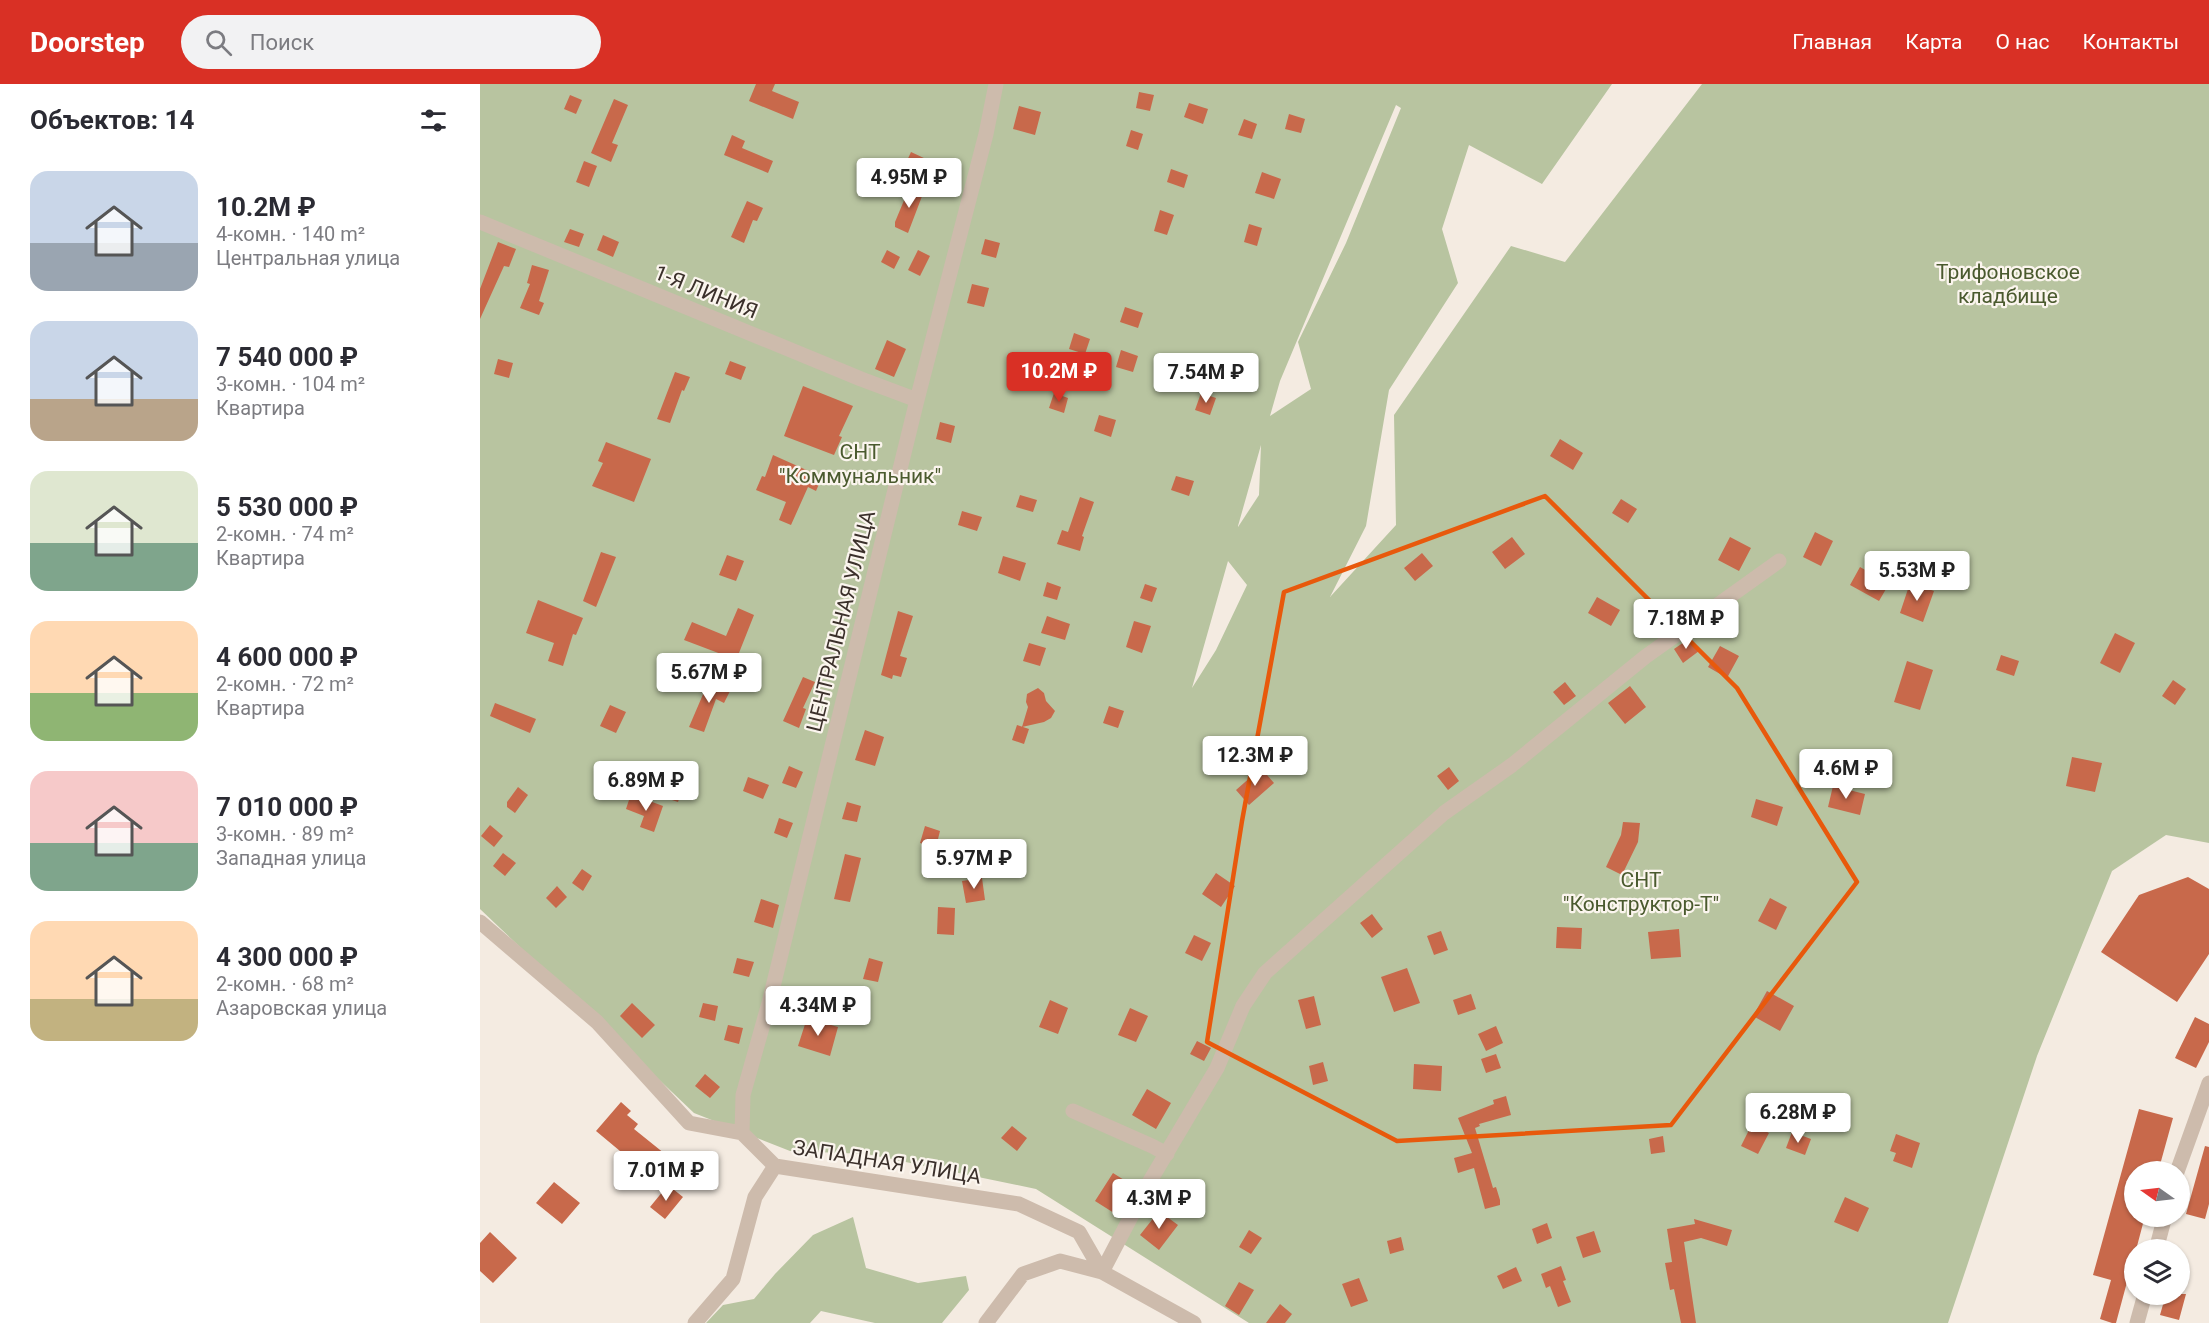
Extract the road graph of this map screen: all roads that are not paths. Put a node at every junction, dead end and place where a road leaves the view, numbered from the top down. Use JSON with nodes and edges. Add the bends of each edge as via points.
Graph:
{"nodes":[{"id":1,"x":996,"y":84,"type":"edge"},
{"id":2,"x":480,"y":222,"type":"edge"},
{"id":3,"x":917,"y":400,"type":"junction"},
{"id":4,"x":1779,"y":561,"type":"dead end"},
{"id":5,"x":480,"y":922,"type":"edge"},
{"id":6,"x":2209,"y":1083,"type":"edge"},
{"id":7,"x":1073,"y":1111,"type":"dead end"},
{"id":8,"x":742,"y":1133,"type":"junction"},
{"id":9,"x":1167,"y":1154,"type":"junction"},
{"id":10,"x":2181,"y":1161,"type":"edge"},
{"id":11,"x":775,"y":1166,"type":"junction"},
{"id":12,"x":1102,"y":1272,"type":"junction"},
{"id":13,"x":2142,"y":1305,"type":"edge"},
{"id":14,"x":695,"y":1323,"type":"edge"},
{"id":15,"x":986,"y":1323,"type":"edge"},
{"id":16,"x":1194,"y":1323,"type":"edge"},
{"id":17,"x":2137,"y":1323,"type":"edge"}],
"edges":[{"from":1,"to":3,"type":"street","name":"ЦЕНТРАЛЬНАЯ УЛИЦА"},
{"from":2,"to":3,"type":"street","name":"1-Я ЛИНИЯ"},
{"from":3,"to":8,"type":"street","name":"ЦЕНТРАЛЬНАЯ УЛИЦА","via":[[743,1095]]},
{"from":4,"to":9,"type":"street","via":[[1644,657],[1520,758],[1444,813],[1265,973],[1243,1006],[1217,1068]]},
{"from":5,"to":8,"type":"street","via":[[597,1022],[689,1124]]},
{"from":6,"to":10,"type":"street"},
{"from":7,"to":9,"type":"street"},
{"from":8,"to":11,"type":"street","name":"ЗАПАДНАЯ УЛИЦА"},
{"from":9,"to":12,"type":"street"},
{"from":11,"to":12,"type":"street","name":"ЗАПАДНАЯ УЛИЦА","via":[[1019,1204],[1079,1232]]},
{"from":11,"to":14,"type":"street","via":[[755,1197],[734,1279]]},
{"from":12,"to":15,"type":"street","via":[[1060,1261],[1023,1274]]},
{"from":12,"to":16,"type":"street"},
{"from":13,"to":17,"type":"street"}]}
